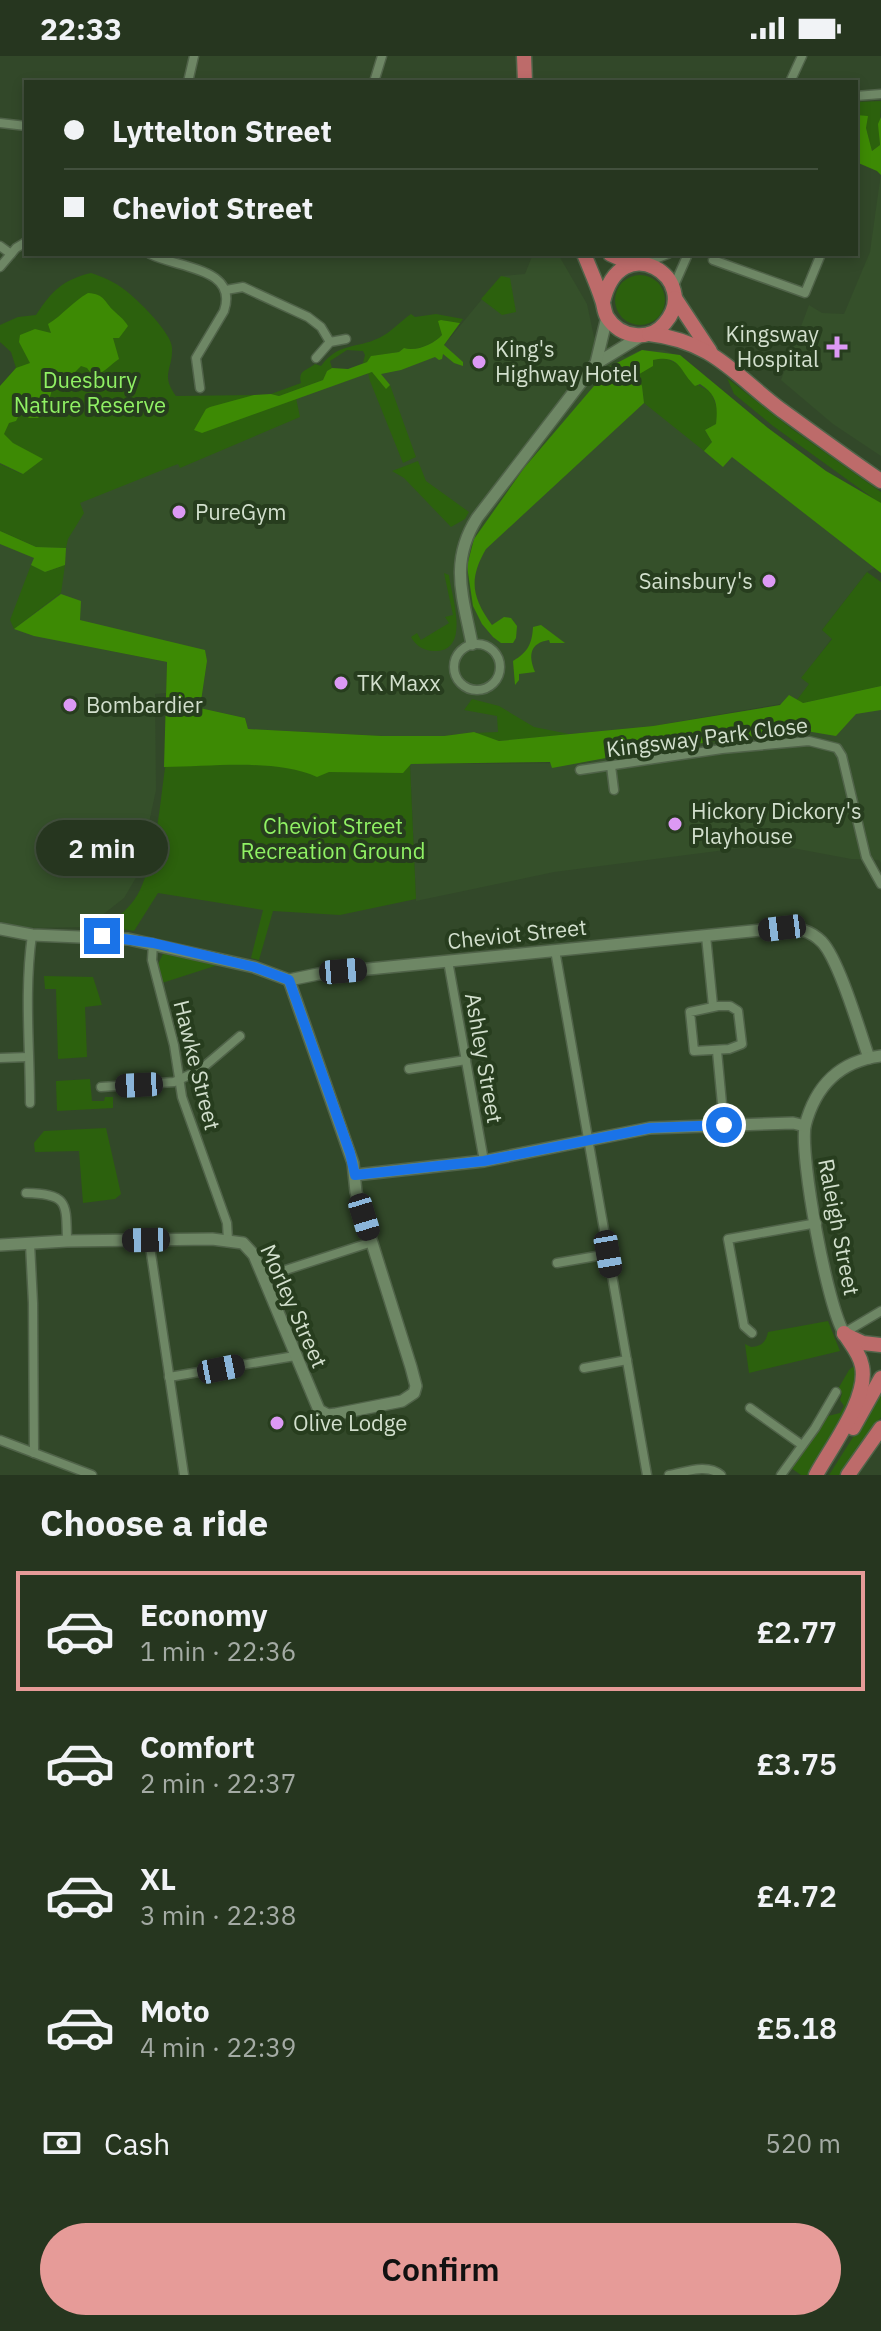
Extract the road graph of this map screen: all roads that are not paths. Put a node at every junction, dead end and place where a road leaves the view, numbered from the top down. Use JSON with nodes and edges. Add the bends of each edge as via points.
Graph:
{"nodes":[{"id":1,"x":194,"y":56,"type":"edge"},
{"id":2,"x":382,"y":56,"type":"edge"},
{"id":3,"x":524,"y":56,"type":"edge"},
{"id":4,"x":802,"y":56,"type":"edge"},
{"id":5,"x":188,"y":80,"type":"edge"},
{"id":6,"x":375,"y":80,"type":"edge"},
{"id":7,"x":525,"y":80,"type":"edge"},
{"id":8,"x":791,"y":80,"type":"edge"},
{"id":9,"x":881,"y":94,"type":"edge"},
{"id":10,"x":858,"y":96,"type":"edge"},
{"id":11,"x":0,"y":123,"type":"edge"},
{"id":12,"x":24,"y":126,"type":"edge"},
{"id":13,"x":24,"y":244,"type":"edge"},
{"id":14,"x":0,"y":246,"type":"edge"},
{"id":15,"x":11,"y":254,"type":"junction"},
{"id":16,"x":156,"y":256,"type":"edge"},
{"id":17,"x":585,"y":256,"type":"edge"},
{"id":18,"x":616,"y":256,"type":"edge"},
{"id":19,"x":661,"y":256,"type":"edge"},
{"id":20,"x":687,"y":256,"type":"edge"},
{"id":21,"x":729,"y":256,"type":"edge"},
{"id":22,"x":820,"y":256,"type":"edge"},
{"id":23,"x":713,"y":260,"type":"dead end"},
{"id":24,"x":637,"y":263,"type":"junction"},
{"id":25,"x":726,"y":264,"type":"junction"},
{"id":26,"x":0,"y":267,"type":"edge"},
{"id":27,"x":226,"y":290,"type":"junction"},
{"id":28,"x":674,"y":293,"type":"junction"},
{"id":29,"x":603,"y":302,"type":"junction"},
{"id":30,"x":607,"y":317,"type":"junction"},
{"id":31,"x":645,"y":335,"type":"junction"},
{"id":32,"x":346,"y":339,"type":"dead end"},
{"id":33,"x":330,"y":342,"type":"junction"},
{"id":34,"x":710,"y":351,"type":"junction"},
{"id":35,"x":316,"y":358,"type":"dead end"},
{"id":36,"x":596,"y":363,"type":"junction"},
{"id":37,"x":200,"y":388,"type":"dead end"},
{"id":38,"x":877,"y":478,"type":"edge"},
{"id":39,"x":472,"y":644,"type":"junction"},
{"id":40,"x":611,"y":766,"type":"junction"},
{"id":41,"x":580,"y":770,"type":"dead end"},
{"id":42,"x":614,"y":790,"type":"dead end"},
{"id":43,"x":881,"y":884,"type":"edge"},
{"id":44,"x":0,"y":929,"type":"edge"},
{"id":45,"x":32,"y":935,"type":"junction"},
{"id":46,"x":706,"y":936,"type":"junction"},
{"id":47,"x":153,"y":943,"type":"junction"},
{"id":48,"x":555,"y":950,"type":"junction"},
{"id":49,"x":448,"y":961,"type":"junction"},
{"id":50,"x":289,"y":980,"type":"junction"},
{"id":51,"x":713,"y":1006,"type":"junction"},
{"id":52,"x":240,"y":1036,"type":"dead end"},
{"id":53,"x":717,"y":1051,"type":"junction"},
{"id":54,"x":28,"y":1057,"type":"junction"},
{"id":55,"x":875,"y":1057,"type":"edge"},
{"id":56,"x":0,"y":1058,"type":"edge"},
{"id":57,"x":466,"y":1060,"type":"junction"},
{"id":58,"x":409,"y":1069,"type":"dead end"},
{"id":59,"x":179,"y":1080,"type":"junction"},
{"id":60,"x":101,"y":1087,"type":"dead end"},
{"id":61,"x":30,"y":1103,"type":"dead end"},
{"id":62,"x":724,"y":1125,"type":"junction"},
{"id":63,"x":805,"y":1126,"type":"junction"},
{"id":64,"x":590,"y":1142,"type":"junction"},
{"id":65,"x":484,"y":1161,"type":"junction"},
{"id":66,"x":355,"y":1175,"type":"junction"},
{"id":67,"x":26,"y":1193,"type":"dead end"},
{"id":68,"x":817,"y":1223,"type":"junction"},
{"id":69,"x":149,"y":1240,"type":"junction"},
{"id":70,"x":228,"y":1240,"type":"junction"},
{"id":71,"x":67,"y":1241,"type":"junction"},
{"id":72,"x":372,"y":1242,"type":"junction"},
{"id":73,"x":30,"y":1244,"type":"junction"},
{"id":74,"x":0,"y":1245,"type":"edge"},
{"id":75,"x":608,"y":1254,"type":"junction"},
{"id":76,"x":557,"y":1263,"type":"dead end"},
{"id":77,"x":264,"y":1277,"type":"junction"},
{"id":78,"x":881,"y":1311,"type":"edge"},
{"id":79,"x":752,"y":1333,"type":"dead end"},
{"id":80,"x":844,"y":1333,"type":"junction"},
{"id":81,"x":881,"y":1345,"type":"edge"},
{"id":82,"x":295,"y":1356,"type":"junction"},
{"id":83,"x":627,"y":1360,"type":"junction"},
{"id":84,"x":584,"y":1368,"type":"dead end"},
{"id":85,"x":169,"y":1377,"type":"junction"},
{"id":86,"x":881,"y":1378,"type":"edge"},
{"id":87,"x":836,"y":1392,"type":"dead end"},
{"id":88,"x":830,"y":1403,"type":"junction"},
{"id":89,"x":750,"y":1408,"type":"dead end"},
{"id":90,"x":839,"y":1408,"type":"dead end"},
{"id":91,"x":771,"y":1409,"type":"dead end"},
{"id":92,"x":765,"y":1418,"type":"junction"},
{"id":93,"x":881,"y":1428,"type":"edge"},
{"id":94,"x":0,"y":1440,"type":"edge"},
{"id":95,"x":802,"y":1445,"type":"junction"},
{"id":96,"x":34,"y":1453,"type":"junction"},
{"id":97,"x":90,"y":1474,"type":"edge"},
{"id":98,"x":184,"y":1475,"type":"edge"},
{"id":99,"x":647,"y":1475,"type":"edge"},
{"id":100,"x":669,"y":1475,"type":"edge"},
{"id":101,"x":721,"y":1475,"type":"edge"},
{"id":102,"x":781,"y":1475,"type":"edge"},
{"id":103,"x":816,"y":1475,"type":"edge"},
{"id":104,"x":822,"y":1475,"type":"edge"},
{"id":105,"x":848,"y":1475,"type":"edge"}],
"edges":[{"from":1,"to":5,"type":"street"},
{"from":2,"to":6,"type":"street"},
{"from":3,"to":7,"type":"highway"},
{"from":4,"to":8,"type":"street"},
{"from":9,"to":10,"type":"street"},
{"from":11,"to":12,"type":"street"},
{"from":13,"to":15,"type":"street"},
{"from":14,"to":15,"type":"street"},
{"from":15,"to":26,"type":"street"},
{"from":16,"to":27,"type":"street","via":[[210,274]]},
{"from":17,"to":29,"type":"highway"},
{"from":18,"to":24,"type":"highway"},
{"from":19,"to":24,"type":"street"},
{"from":20,"to":28,"type":"street"},
{"from":21,"to":25,"type":"street"},
{"from":22,"to":25,"type":"street","via":[[805,293]]},
{"from":23,"to":25,"type":"street"},
{"from":24,"to":28,"type":"highway","via":[[665,274]]},
{"from":24,"to":29,"type":"highway","via":[[614,275]]},
{"from":27,"to":33,"type":"street","via":[[243,287],[308,317]]},
{"from":27,"to":37,"type":"street","via":[[224,311],[196,358]]},
{"from":28,"to":31,"type":"highway","via":[[667,321]]},
{"from":28,"to":34,"type":"highway"},
{"from":29,"to":30,"type":"highway"},
{"from":30,"to":31,"type":"highway","via":[[618,329]]},
{"from":30,"to":36,"type":"street"},
{"from":31,"to":34,"type":"highway","via":[[677,338]]},
{"from":31,"to":36,"type":"street"},
{"from":32,"to":33,"type":"street"},
{"from":33,"to":35,"type":"street"},
{"from":34,"to":38,"type":"highway"},
{"from":36,"to":39,"type":"street","via":[[466,536],[459,578]]},
{"from":39,"to":39,"type":"street","via":[[492,649],[501,665],[496,681],[483,690],[463,686],[454,671],[459,652]]},
{"from":40,"to":41,"type":"street","name":"Kingsway Park Close"},
{"from":40,"to":42,"type":"street"},
{"from":40,"to":43,"type":"street","name":"Kingsway Park Close","via":[[778,743],[828,744],[842,756],[866,857]]},
{"from":44,"to":45,"type":"street","name":"Cheviot Street"},
{"from":45,"to":47,"type":"street","name":"Cheviot Street"},
{"from":45,"to":54,"type":"street"},
{"from":46,"to":48,"type":"street","name":"Cheviot Street"},
{"from":46,"to":51,"type":"street"},
{"from":46,"to":55,"type":"street","name":"Cheviot Street","via":[[792,928],[814,936],[832,957]]},
{"from":47,"to":50,"type":"street","name":"Cheviot Street"},
{"from":47,"to":59,"type":"street","name":"Hawke Street","via":[[154,970]]},
{"from":48,"to":49,"type":"street","name":"Cheviot Street"},
{"from":48,"to":64,"type":"street"},
{"from":49,"to":50,"type":"street","name":"Cheviot Street"},
{"from":49,"to":57,"type":"street","name":"Ashley Street"},
{"from":50,"to":66,"type":"street"},
{"from":51,"to":53,"type":"street","via":[[690,1012],[691,1032],[694,1051]]},
{"from":51,"to":53,"type":"street","via":[[734,1007],[742,1044]]},
{"from":52,"to":59,"type":"street","via":[[206,1066]]},
{"from":53,"to":62,"type":"street"},
{"from":54,"to":56,"type":"street"},
{"from":54,"to":61,"type":"street"},
{"from":55,"to":63,"type":"street","via":[[849,1064],[825,1082]]},
{"from":57,"to":58,"type":"street"},
{"from":57,"to":65,"type":"street","name":"Ashley Street"},
{"from":59,"to":60,"type":"street"},
{"from":59,"to":70,"type":"street","name":"Hawke Street","via":[[227,1223]]},
{"from":62,"to":63,"type":"street"},
{"from":62,"to":64,"type":"street","via":[[650,1128]]},
{"from":63,"to":68,"type":"street","name":"Raleigh Street"},
{"from":64,"to":65,"type":"street"},
{"from":64,"to":75,"type":"street"},
{"from":65,"to":66,"type":"street"},
{"from":66,"to":72,"type":"street"},
{"from":67,"to":71,"type":"street","via":[[62,1200]]},
{"from":68,"to":79,"type":"street","via":[[728,1239],[744,1326]]},
{"from":68,"to":80,"type":"street","name":"Raleigh Street","via":[[832,1301]]},
{"from":69,"to":70,"type":"street","name":"Morley Street"},
{"from":69,"to":71,"type":"street","name":"Morley Street"},
{"from":69,"to":85,"type":"street"},
{"from":70,"to":77,"type":"street","name":"Morley Street","via":[[251,1250]]},
{"from":71,"to":73,"type":"street","name":"Morley Street"},
{"from":72,"to":77,"type":"street"},
{"from":72,"to":82,"type":"street","name":"Morley Street","via":[[411,1367],[414,1393],[402,1401],[328,1415],[319,1410]]},
{"from":73,"to":74,"type":"street","name":"Morley Street"},
{"from":73,"to":96,"type":"street"},
{"from":75,"to":76,"type":"street"},
{"from":75,"to":83,"type":"street"},
{"from":77,"to":82,"type":"street","name":"Morley Street"},
{"from":78,"to":80,"type":"street"},
{"from":80,"to":81,"type":"highway"},
{"from":80,"to":103,"type":"highway","via":[[862,1363],[863,1387]]},
{"from":82,"to":85,"type":"street"},
{"from":83,"to":84,"type":"street"},
{"from":83,"to":99,"type":"street"},
{"from":85,"to":98,"type":"street"},
{"from":86,"to":104,"type":"highway"},
{"from":87,"to":88,"type":"street"},
{"from":88,"to":90,"type":"street"},
{"from":88,"to":95,"type":"street"},
{"from":89,"to":92,"type":"street"},
{"from":91,"to":92,"type":"street"},
{"from":92,"to":95,"type":"street"},
{"from":93,"to":105,"type":"highway"},
{"from":94,"to":96,"type":"street"},
{"from":95,"to":102,"type":"street"},
{"from":96,"to":97,"type":"street"},
{"from":100,"to":101,"type":"street","via":[[714,1469]]}]}
